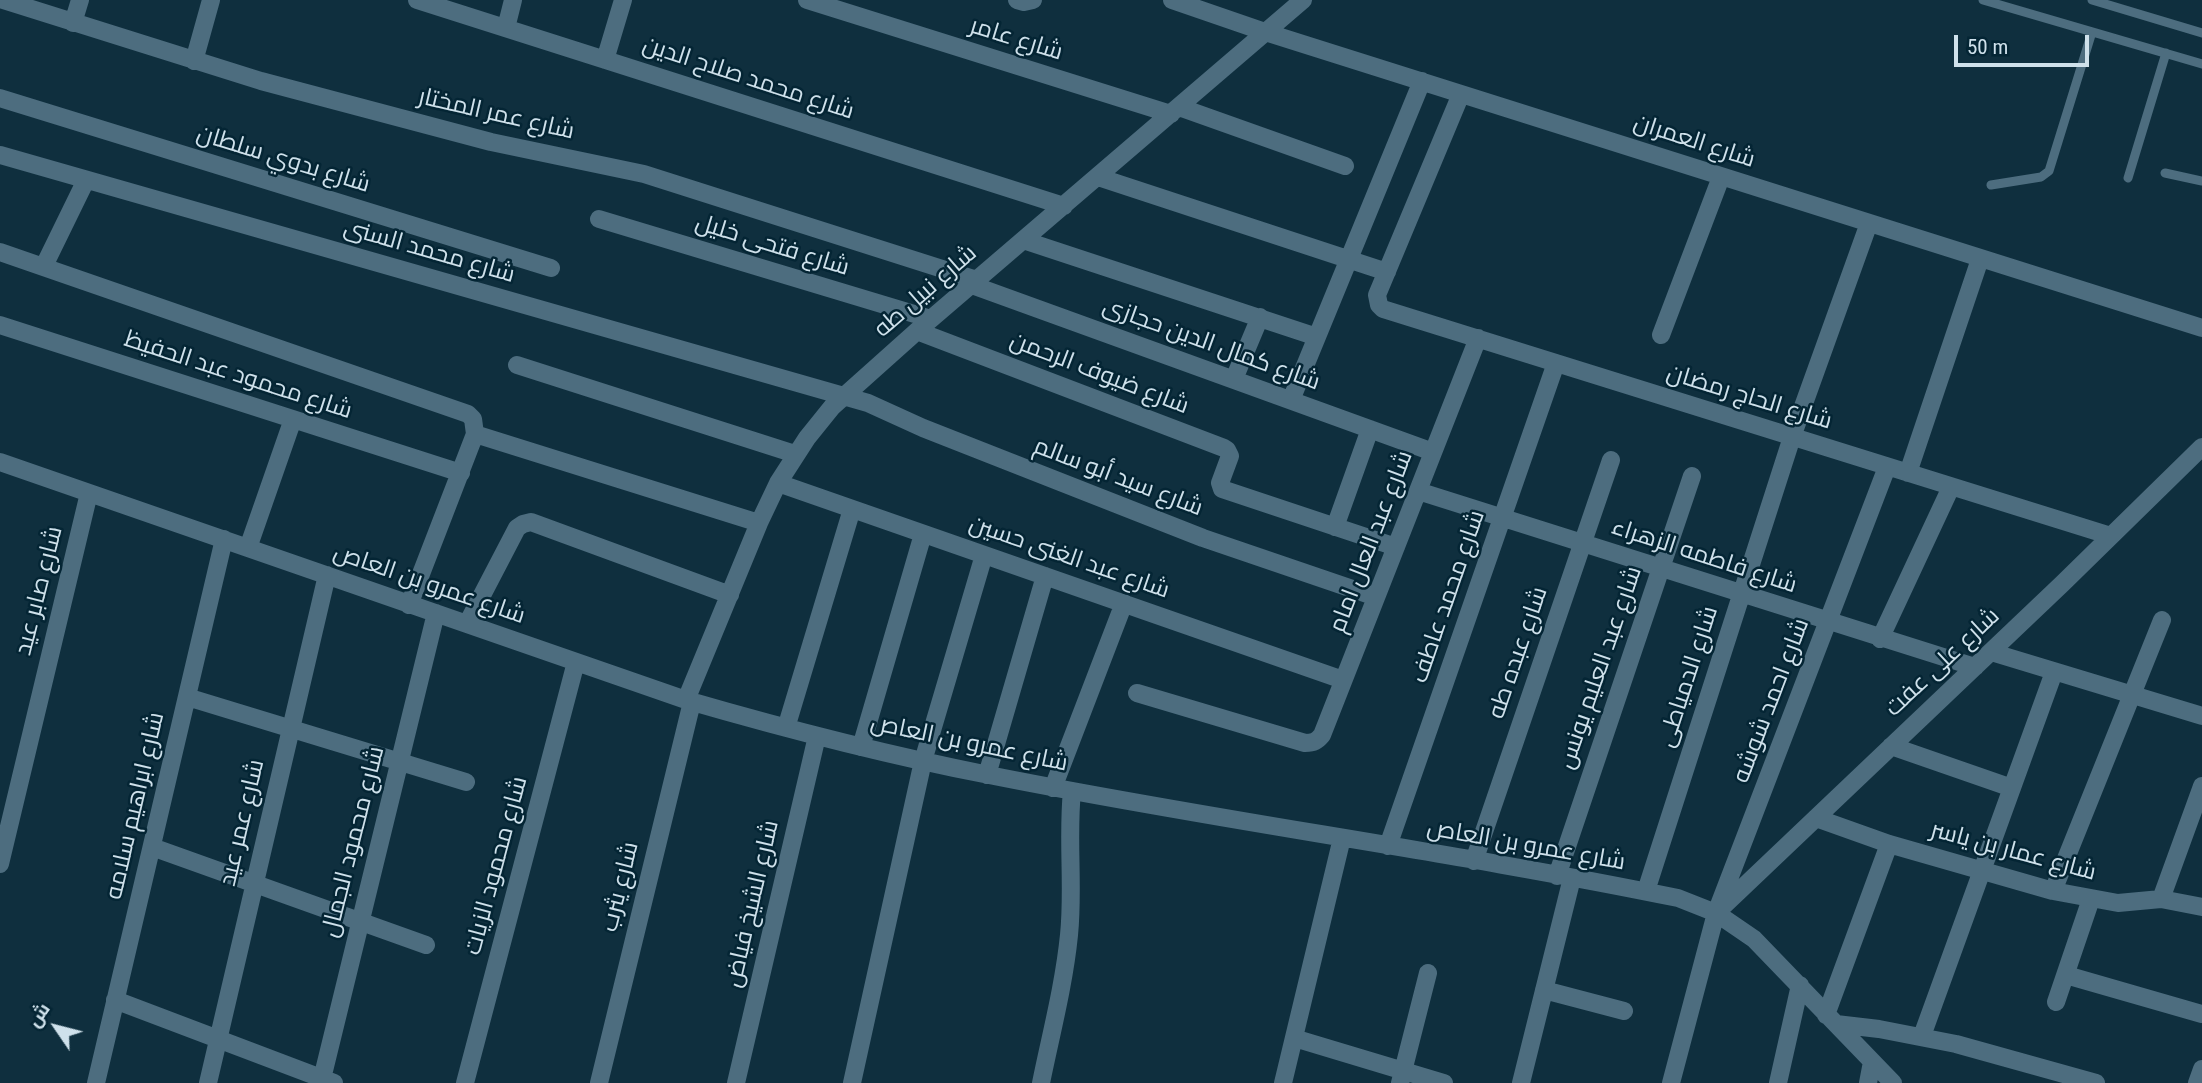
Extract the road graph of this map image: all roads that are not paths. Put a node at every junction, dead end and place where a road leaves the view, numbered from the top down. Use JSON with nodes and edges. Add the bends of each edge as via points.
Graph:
{"nodes":[{"id":1,"x":3,"y":0,"type":"edge"},
{"id":2,"x":80,"y":0,"type":"edge"},
{"id":3,"x":211,"y":0,"type":"edge"},
{"id":4,"x":417,"y":0,"type":"edge"},
{"id":5,"x":513,"y":0,"type":"edge"},
{"id":6,"x":623,"y":0,"type":"edge"},
{"id":7,"x":807,"y":0,"type":"edge"},
{"id":8,"x":1017,"y":0,"type":"edge"},
{"id":9,"x":1032,"y":0,"type":"edge"},
{"id":10,"x":1172,"y":0,"type":"edge"},
{"id":11,"x":1303,"y":0,"type":"edge"},
{"id":12,"x":1983,"y":0,"type":"edge"},
{"id":13,"x":2092,"y":0,"type":"edge"},
{"id":14,"x":73,"y":23,"type":"junction"},
{"id":15,"x":506,"y":28,"type":"junction"},
{"id":16,"x":1265,"y":32,"type":"junction"},
{"id":17,"x":2092,"y":32,"type":"junction"},
{"id":18,"x":2202,"y":33,"type":"edge"},
{"id":19,"x":2166,"y":53,"type":"junction"},
{"id":20,"x":605,"y":60,"type":"junction"},
{"id":21,"x":194,"y":61,"type":"junction"},
{"id":22,"x":2202,"y":64,"type":"edge"},
{"id":23,"x":1422,"y":81,"type":"junction"},
{"id":24,"x":1461,"y":94,"type":"junction"},
{"id":25,"x":0,"y":98,"type":"edge"},
{"id":26,"x":1175,"y":111,"type":"junction"},
{"id":27,"x":0,"y":155,"type":"edge"},
{"id":28,"x":1345,"y":166,"type":"dead end"},
{"id":29,"x":2165,"y":173,"type":"dead end"},
{"id":30,"x":1098,"y":177,"type":"junction"},
{"id":31,"x":1721,"y":177,"type":"junction"},
{"id":32,"x":2129,"y":178,"type":"dead end"},
{"id":33,"x":86,"y":180,"type":"junction"},
{"id":34,"x":2202,"y":181,"type":"edge"},
{"id":35,"x":1991,"y":185,"type":"dead end"},
{"id":36,"x":1064,"y":206,"type":"junction"},
{"id":37,"x":598,"y":219,"type":"dead end"},
{"id":38,"x":1869,"y":223,"type":"junction"},
{"id":39,"x":1023,"y":240,"type":"junction"},
{"id":40,"x":0,"y":252,"type":"edge"},
{"id":41,"x":1980,"y":259,"type":"junction"},
{"id":42,"x":1349,"y":260,"type":"junction"},
{"id":43,"x":44,"y":267,"type":"junction"},
{"id":44,"x":551,"y":268,"type":"dead end"},
{"id":45,"x":1387,"y":272,"type":"junction"},
{"id":46,"x":975,"y":282,"type":"junction"},
{"id":47,"x":1260,"y":317,"type":"junction"},
{"id":48,"x":931,"y":319,"type":"junction"},
{"id":49,"x":0,"y":325,"type":"edge"},
{"id":50,"x":2202,"y":328,"type":"edge"},
{"id":51,"x":917,"y":331,"type":"junction"},
{"id":52,"x":1661,"y":335,"type":"dead end"},
{"id":53,"x":1317,"y":337,"type":"junction"},
{"id":54,"x":1478,"y":338,"type":"junction"},
{"id":55,"x":1556,"y":363,"type":"junction"},
{"id":56,"x":517,"y":365,"type":"dead end"},
{"id":57,"x":1234,"y":379,"type":"junction"},
{"id":58,"x":845,"y":397,"type":"junction"},
{"id":59,"x":1290,"y":400,"type":"junction"},
{"id":60,"x":293,"y":419,"type":"junction"},
{"id":61,"x":1370,"y":429,"type":"junction"},
{"id":62,"x":475,"y":434,"type":"junction"},
{"id":63,"x":1792,"y":437,"type":"junction"},
{"id":64,"x":2202,"y":447,"type":"edge"},
{"id":65,"x":1433,"y":452,"type":"junction"},
{"id":66,"x":795,"y":454,"type":"junction"},
{"id":67,"x":1611,"y":460,"type":"dead end"},
{"id":68,"x":0,"y":461,"type":"edge"},
{"id":69,"x":1887,"y":467,"type":"junction"},
{"id":70,"x":461,"y":472,"type":"junction"},
{"id":71,"x":1908,"y":473,"type":"junction"},
{"id":72,"x":1692,"y":476,"type":"dead end"},
{"id":73,"x":778,"y":483,"type":"junction"},
{"id":74,"x":1951,"y":487,"type":"junction"},
{"id":75,"x":1418,"y":491,"type":"junction"},
{"id":76,"x":89,"y":493,"type":"junction"},
{"id":77,"x":852,"y":509,"type":"junction"},
{"id":78,"x":1502,"y":518,"type":"junction"},
{"id":79,"x":759,"y":523,"type":"junction"},
{"id":80,"x":1335,"y":527,"type":"junction"},
{"id":81,"x":923,"y":534,"type":"junction"},
{"id":82,"x":2111,"y":537,"type":"junction"},
{"id":83,"x":224,"y":540,"type":"junction"},
{"id":84,"x":1582,"y":544,"type":"junction"},
{"id":85,"x":1396,"y":547,"type":"junction"},
{"id":86,"x":248,"y":548,"type":"junction"},
{"id":87,"x":984,"y":555,"type":"junction"},
{"id":88,"x":1660,"y":569,"type":"junction"},
{"id":89,"x":327,"y":575,"type":"junction"},
{"id":90,"x":1045,"y":576,"type":"junction"},
{"id":91,"x":730,"y":595,"type":"junction"},
{"id":92,"x":1742,"y":595,"type":"junction"},
{"id":93,"x":1376,"y":597,"type":"junction"},
{"id":94,"x":1124,"y":603,"type":"junction"},
{"id":95,"x":409,"y":604,"type":"junction"},
{"id":96,"x":436,"y":613,"type":"junction"},
{"id":97,"x":2162,"y":620,"type":"dead end"},
{"id":98,"x":1828,"y":622,"type":"junction"},
{"id":99,"x":467,"y":624,"type":"junction"},
{"id":100,"x":1880,"y":639,"type":"junction"},
{"id":101,"x":1991,"y":652,"type":"junction"},
{"id":102,"x":576,"y":662,"type":"junction"},
{"id":103,"x":1975,"y":667,"type":"junction"},
{"id":104,"x":2053,"y":672,"type":"junction"},
{"id":105,"x":1343,"y":680,"type":"junction"},
{"id":106,"x":1137,"y":693,"type":"dead end"},
{"id":107,"x":2132,"y":695,"type":"junction"},
{"id":108,"x":187,"y":697,"type":"junction"},
{"id":109,"x":689,"y":701,"type":"junction"},
{"id":110,"x":2202,"y":716,"type":"edge"},
{"id":111,"x":786,"y":728,"type":"junction"},
{"id":112,"x":290,"y":729,"type":"junction"},
{"id":113,"x":817,"y":736,"type":"junction"},
{"id":114,"x":1891,"y":746,"type":"junction"},
{"id":115,"x":860,"y":747,"type":"junction"},
{"id":116,"x":400,"y":761,"type":"junction"},
{"id":117,"x":923,"y":761,"type":"junction"},
{"id":118,"x":987,"y":775,"type":"junction"},
{"id":119,"x":466,"y":782,"type":"dead end"},
{"id":120,"x":2202,"y":786,"type":"edge"},
{"id":121,"x":1053,"y":788,"type":"junction"},
{"id":122,"x":2012,"y":788,"type":"junction"},
{"id":123,"x":1072,"y":791,"type":"junction"},
{"id":124,"x":1816,"y":818,"type":"junction"},
{"id":125,"x":1342,"y":838,"type":"junction"},
{"id":126,"x":1889,"y":844,"type":"junction"},
{"id":127,"x":1388,"y":846,"type":"junction"},
{"id":128,"x":152,"y":847,"type":"junction"},
{"id":129,"x":1474,"y":861,"type":"junction"},
{"id":130,"x":0,"y":864,"type":"edge"},
{"id":131,"x":1982,"y":870,"type":"junction"},
{"id":132,"x":1564,"y":877,"type":"junction"},
{"id":133,"x":254,"y":884,"type":"junction"},
{"id":134,"x":1646,"y":891,"type":"junction"},
{"id":135,"x":2053,"y":891,"type":"junction"},
{"id":136,"x":2091,"y":899,"type":"junction"},
{"id":137,"x":2161,"y":899,"type":"junction"},
{"id":138,"x":2202,"y":907,"type":"edge"},
{"id":139,"x":1716,"y":913,"type":"junction"},
{"id":140,"x":360,"y":921,"type":"junction"},
{"id":141,"x":426,"y":945,"type":"dead end"},
{"id":142,"x":1428,"y":973,"type":"dead end"},
{"id":143,"x":2066,"y":975,"type":"junction"},
{"id":144,"x":1800,"y":985,"type":"junction"},
{"id":145,"x":1544,"y":989,"type":"junction"},
{"id":146,"x":116,"y":1000,"type":"junction"},
{"id":147,"x":2056,"y":1002,"type":"dead end"},
{"id":148,"x":1624,"y":1011,"type":"dead end"},
{"id":149,"x":2202,"y":1014,"type":"edge"},
{"id":150,"x":1831,"y":1019,"type":"junction"},
{"id":151,"x":1922,"y":1036,"type":"junction"},
{"id":152,"x":1294,"y":1038,"type":"junction"},
{"id":153,"x":218,"y":1039,"type":"junction"},
{"id":154,"x":1872,"y":1062,"type":"junction"},
{"id":155,"x":2202,"y":1069,"type":"edge"},
{"id":156,"x":1401,"y":1077,"type":"edge"},
{"id":157,"x":325,"y":1082,"type":"edge"},
{"id":158,"x":96,"y":1083,"type":"edge"},
{"id":159,"x":208,"y":1083,"type":"edge"},
{"id":160,"x":465,"y":1083,"type":"edge"},
{"id":161,"x":599,"y":1083,"type":"edge"},
{"id":162,"x":736,"y":1083,"type":"edge"},
{"id":163,"x":852,"y":1083,"type":"edge"},
{"id":164,"x":1041,"y":1083,"type":"edge"},
{"id":165,"x":1283,"y":1083,"type":"edge"},
{"id":166,"x":1444,"y":1083,"type":"edge"},
{"id":167,"x":1521,"y":1083,"type":"edge"},
{"id":168,"x":1671,"y":1083,"type":"edge"},
{"id":169,"x":1778,"y":1083,"type":"edge"},
{"id":170,"x":1868,"y":1083,"type":"edge"},
{"id":171,"x":1893,"y":1083,"type":"edge"},
{"id":172,"x":2095,"y":1083,"type":"edge"},
{"id":173,"x":2197,"y":1083,"type":"edge"}],
"edges":[{"from":1,"to":14,"type":"street","name":"شارع عمر المختار"},
{"from":2,"to":14,"type":"street"},
{"from":3,"to":21,"type":"street"},
{"from":4,"to":15,"type":"street","name":"شارع محمد صلاح الدين"},
{"from":5,"to":15,"type":"street"},
{"from":6,"to":20,"type":"street"},
{"from":7,"to":26,"type":"street","name":"شارع عامر"},
{"from":8,"to":9,"type":"street"},
{"from":10,"to":16,"type":"street","name":"شارع العمران"},
{"from":11,"to":16,"type":"street","name":"شارع نبيل طه"},
{"from":12,"to":17,"type":"lane"},
{"from":13,"to":18,"type":"lane"},
{"from":14,"to":21,"type":"street","name":"شارع عمر المختار"},
{"from":15,"to":20,"type":"street","name":"شارع محمد صلاح الدين"},
{"from":16,"to":23,"type":"street","name":"شارع العمران"},
{"from":16,"to":26,"type":"street","name":"شارع نبيل طه"},
{"from":17,"to":19,"type":"lane"},
{"from":17,"to":35,"type":"lane","via":[[2049,171],[2041,177]]},
{"from":19,"to":22,"type":"lane"},
{"from":19,"to":32,"type":"lane"},
{"from":20,"to":36,"type":"street","name":"شارع محمد صلاح الدين"},
{"from":21,"to":46,"type":"street","name":"شارع عمر المختار","via":[[491,142],[644,174]]},
{"from":23,"to":24,"type":"street","name":"شارع العمران"},
{"from":23,"to":42,"type":"street"},
{"from":24,"to":31,"type":"street","name":"شارع العمران"},
{"from":24,"to":45,"type":"street"},
{"from":25,"to":44,"type":"street","name":"شارع بدوي سلطان"},
{"from":26,"to":28,"type":"street","name":"شارع عامر"},
{"from":26,"to":30,"type":"street","name":"شارع نبيل طه"},
{"from":27,"to":33,"type":"street","name":"شارع محمد السنى"},
{"from":29,"to":34,"type":"lane"},
{"from":30,"to":36,"type":"street","name":"شارع نبيل طه"},
{"from":30,"to":42,"type":"street"},
{"from":31,"to":38,"type":"street","name":"شارع العمران"},
{"from":31,"to":52,"type":"street"},
{"from":33,"to":43,"type":"street"},
{"from":33,"to":58,"type":"street","name":"شارع محمد السنى"},
{"from":36,"to":39,"type":"street","name":"شارع نبيل طه"},
{"from":37,"to":48,"type":"street","name":"شارع فتحى خليل"},
{"from":38,"to":41,"type":"street","name":"شارع العمران"},
{"from":38,"to":63,"type":"street","name":"شارع الدمياطى"},
{"from":39,"to":46,"type":"street","name":"شارع نبيل طه"},
{"from":39,"to":47,"type":"street"},
{"from":40,"to":43,"type":"street"},
{"from":41,"to":50,"type":"street","name":"شارع العمران"},
{"from":41,"to":71,"type":"street"},
{"from":42,"to":45,"type":"street"},
{"from":42,"to":53,"type":"street"},
{"from":43,"to":62,"type":"street","via":[[461,410],[473,419]]},
{"from":45,"to":54,"type":"street","name":"شارع الحاج رمضان","via":[[1377,295],[1383,309]]},
{"from":46,"to":48,"type":"street","name":"شارع نبيل طه"},
{"from":46,"to":57,"type":"street","name":"شارع كمال الدين حجازى"},
{"from":47,"to":53,"type":"street"},
{"from":47,"to":57,"type":"street"},
{"from":48,"to":51,"type":"street","name":"شارع نبيل طه"},
{"from":49,"to":60,"type":"street","name":"شارع محمود عبد الحفيظ"},
{"from":51,"to":58,"type":"street","name":"شارع نبيل طه"},
{"from":51,"to":80,"type":"street","name":"شارع ضيوف الرحمن","via":[[1224,448],[1230,456],[1220,486],[1225,490]]},
{"from":53,"to":59,"type":"street"},
{"from":54,"to":55,"type":"street","name":"شارع الحاج رمضان"},
{"from":54,"to":65,"type":"street","name":"شارع عبد العال امام"},
{"from":55,"to":63,"type":"street","name":"شارع الحاج رمضان"},
{"from":55,"to":78,"type":"street","name":"شارع محمد عاطف"},
{"from":56,"to":66,"type":"street"},
{"from":57,"to":59,"type":"street","name":"شارع كمال الدين حجازى"},
{"from":58,"to":66,"type":"street","name":"شارع نبيل طه"},
{"from":58,"to":93,"type":"street","name":"شارع سيد أبو سالم","via":[[1203,538]]},
{"from":59,"to":61,"type":"street","name":"شارع كمال الدين حجازى"},
{"from":60,"to":70,"type":"street","name":"شارع محمود عبد الحفيظ"},
{"from":60,"to":86,"type":"street"},
{"from":61,"to":65,"type":"street","name":"شارع كمال الدين حجازى"},
{"from":61,"to":80,"type":"street"},
{"from":62,"to":70,"type":"street"},
{"from":62,"to":79,"type":"street"},
{"from":63,"to":69,"type":"street","name":"شارع الحاج رمضان"},
{"from":63,"to":92,"type":"street","name":"شارع الدمياطى"},
{"from":64,"to":82,"type":"street","name":"شارع على عفت"},
{"from":65,"to":75,"type":"street","name":"شارع عبد العال امام"},
{"from":66,"to":73,"type":"street","name":"شارع نبيل طه"},
{"from":67,"to":84,"type":"street","name":"شارع عبده طه"},
{"from":68,"to":76,"type":"street","name":"شارع عمرو بن العاص"},
{"from":69,"to":71,"type":"street","name":"شارع الحاج رمضان"},
{"from":69,"to":98,"type":"street","name":"شارع احمد شوشه"},
{"from":70,"to":95,"type":"street"},
{"from":71,"to":74,"type":"street","name":"شارع الحاج رمضان"},
{"from":72,"to":88,"type":"street","name":"شارع عبد العليم يونس"},
{"from":73,"to":77,"type":"street","name":"شارع عبد الغنى حسين"},
{"from":73,"to":79,"type":"street","name":"شارع نبيل طه"},
{"from":74,"to":82,"type":"street","name":"شارع الحاج رمضان"},
{"from":74,"to":100,"type":"street"},
{"from":75,"to":78,"type":"street","name":"شارع فاطمه الزهراء"},
{"from":75,"to":85,"type":"street","name":"شارع عبد العال امام"},
{"from":76,"to":83,"type":"street","name":"شارع عمرو بن العاص"},
{"from":76,"to":130,"type":"street","name":"شارع صابر عيد"},
{"from":77,"to":81,"type":"street","name":"شارع عبد الغنى حسين"},
{"from":77,"to":111,"type":"street"},
{"from":78,"to":84,"type":"street","name":"شارع فاطمه الزهراء"},
{"from":78,"to":127,"type":"street","name":"شارع محمد عاطف"},
{"from":79,"to":91,"type":"street","name":"شارع نبيل طه"},
{"from":80,"to":85,"type":"street"},
{"from":81,"to":87,"type":"street","name":"شارع عبد الغنى حسين"},
{"from":81,"to":115,"type":"street"},
{"from":82,"to":101,"type":"street","name":"شارع على عفت"},
{"from":83,"to":86,"type":"street","name":"شارع عمرو بن العاص"},
{"from":83,"to":108,"type":"street","name":"شارع ابراهيم سلامه"},
{"from":84,"to":88,"type":"street","name":"شارع فاطمه الزهراء"},
{"from":84,"to":129,"type":"street","name":"شارع عبده طه"},
{"from":85,"to":93,"type":"street","name":"شارع عبد العال امام"},
{"from":86,"to":89,"type":"street","name":"شارع عمرو بن العاص"},
{"from":87,"to":90,"type":"street","name":"شارع عبد الغنى حسين"},
{"from":87,"to":117,"type":"street"},
{"from":88,"to":92,"type":"street","name":"شارع فاطمه الزهراء"},
{"from":88,"to":132,"type":"street","name":"شارع عبد العليم يونس"},
{"from":89,"to":95,"type":"street","name":"شارع عمرو بن العاص"},
{"from":89,"to":112,"type":"street","name":"شارع عمر عيد"},
{"from":90,"to":94,"type":"street","name":"شارع عبد الغنى حسين"},
{"from":90,"to":118,"type":"street"},
{"from":91,"to":99,"type":"street","via":[[530,522],[517,528]]},
{"from":91,"to":109,"type":"street","name":"شارع نبيل طه"},
{"from":92,"to":98,"type":"street","name":"شارع فاطمه الزهراء"},
{"from":92,"to":134,"type":"street","name":"شارع الدمياطى"},
{"from":93,"to":105,"type":"street","name":"شارع عبد العال امام"},
{"from":94,"to":105,"type":"street","name":"شارع عبد الغنى حسين"},
{"from":94,"to":121,"type":"street"},
{"from":95,"to":96,"type":"street","name":"شارع عمرو بن العاص"},
{"from":96,"to":99,"type":"street","name":"شارع عمرو بن العاص"},
{"from":96,"to":116,"type":"street","name":"شارع محمود الجمال"},
{"from":97,"to":107,"type":"street"},
{"from":98,"to":100,"type":"street","name":"شارع فاطمه الزهراء"},
{"from":98,"to":139,"type":"street","name":"شارع احمد شوشه"},
{"from":99,"to":102,"type":"street","name":"شارع عمرو بن العاص"},
{"from":100,"to":103,"type":"street","name":"شارع فاطمه الزهراء"},
{"from":101,"to":103,"type":"street","name":"شارع على عفت"},
{"from":101,"to":104,"type":"street"},
{"from":102,"to":109,"type":"street","name":"شارع عمرو بن العاص"},
{"from":102,"to":160,"type":"street","name":"شارع محمود الزيات"},
{"from":103,"to":114,"type":"street","name":"شارع على عفت"},
{"from":104,"to":107,"type":"street"},
{"from":104,"to":122,"type":"street"},
{"from":105,"to":106,"type":"street","name":"شارع عبد العال امام","via":[[1322,735],[1312,743]]},
{"from":107,"to":110,"type":"street"},
{"from":107,"to":135,"type":"street"},
{"from":108,"to":112,"type":"street"},
{"from":108,"to":128,"type":"street","name":"شارع ابراهيم سلامه"},
{"from":109,"to":111,"type":"street","name":"شارع عمرو بن العاص"},
{"from":109,"to":161,"type":"street","name":"شارع يثرب"},
{"from":111,"to":113,"type":"street","name":"شارع عمرو بن العاص"},
{"from":112,"to":116,"type":"street"},
{"from":112,"to":133,"type":"street","name":"شارع عمر عيد"},
{"from":113,"to":115,"type":"street","name":"شارع عمرو بن العاص"},
{"from":113,"to":162,"type":"street","name":"شارع الشيخ فياض"},
{"from":114,"to":122,"type":"street"},
{"from":114,"to":124,"type":"street","name":"شارع على عفت"},
{"from":115,"to":117,"type":"street","name":"شارع عمرو بن العاص"},
{"from":116,"to":119,"type":"street"},
{"from":116,"to":140,"type":"street","name":"شارع محمود الجمال"},
{"from":117,"to":118,"type":"street","name":"شارع عمرو بن العاص"},
{"from":117,"to":163,"type":"street"},
{"from":118,"to":121,"type":"street","name":"شارع عمرو بن العاص"},
{"from":120,"to":137,"type":"street"},
{"from":121,"to":123,"type":"street","name":"شارع عمرو بن العاص"},
{"from":122,"to":131,"type":"street"},
{"from":123,"to":125,"type":"street","name":"شارع عمرو بن العاص"},
{"from":123,"to":164,"type":"street","via":[[1069,937]]},
{"from":124,"to":126,"type":"street","name":"شارع عمار بن ياسر"},
{"from":124,"to":139,"type":"street","name":"شارع على عفت"},
{"from":125,"to":127,"type":"street","name":"شارع عمرو بن العاص"},
{"from":125,"to":152,"type":"street"},
{"from":126,"to":131,"type":"street","name":"شارع عمار بن ياسر"},
{"from":126,"to":150,"type":"street"},
{"from":127,"to":129,"type":"street","name":"شارع عمرو بن العاص"},
{"from":128,"to":133,"type":"street"},
{"from":128,"to":146,"type":"street","name":"شارع ابراهيم سلامه"},
{"from":129,"to":132,"type":"street","name":"شارع عمرو بن العاص"},
{"from":131,"to":135,"type":"street","name":"شارع عمار بن ياسر"},
{"from":131,"to":151,"type":"street"},
{"from":132,"to":134,"type":"street","name":"شارع عمرو بن العاص"},
{"from":132,"to":145,"type":"street","name":"شارع عبد العليم يونس"},
{"from":133,"to":140,"type":"street"},
{"from":133,"to":153,"type":"street","name":"شارع عمر عيد"},
{"from":134,"to":139,"type":"street","name":"شارع عمرو بن العاص"},
{"from":135,"to":136,"type":"street","name":"شارع عمار بن ياسر"},
{"from":136,"to":137,"type":"street","name":"شارع عمار بن ياسر"},
{"from":136,"to":143,"type":"street"},
{"from":137,"to":138,"type":"street","name":"شارع عمار بن ياسر"},
{"from":139,"to":144,"type":"street","name":"شارع عمرو بن العاص","via":[[1754,939]]},
{"from":139,"to":168,"type":"street","name":"شارع احمد شوشه"},
{"from":140,"to":141,"type":"street"},
{"from":140,"to":157,"type":"street","name":"شارع محمود الجمال"},
{"from":142,"to":156,"type":"street"},
{"from":143,"to":147,"type":"street"},
{"from":143,"to":149,"type":"street"},
{"from":144,"to":150,"type":"street","name":"شارع عمرو بن العاص"},
{"from":144,"to":169,"type":"street"},
{"from":145,"to":148,"type":"street"},
{"from":145,"to":167,"type":"street","name":"شارع عبد العليم يونس"},
{"from":146,"to":153,"type":"street"},
{"from":146,"to":158,"type":"street","name":"شارع ابراهيم سلامه"},
{"from":150,"to":151,"type":"street"},
{"from":150,"to":154,"type":"street","name":"شارع عمرو بن العاص"},
{"from":151,"to":172,"type":"street"},
{"from":152,"to":156,"type":"street"},
{"from":152,"to":165,"type":"street"},
{"from":153,"to":157,"type":"street"},
{"from":153,"to":159,"type":"street","name":"شارع عمر عيد"},
{"from":154,"to":170,"type":"street"},
{"from":154,"to":171,"type":"street","name":"شارع عمرو بن العاص"},
{"from":155,"to":173,"type":"street"},
{"from":156,"to":166,"type":"street"}]}
